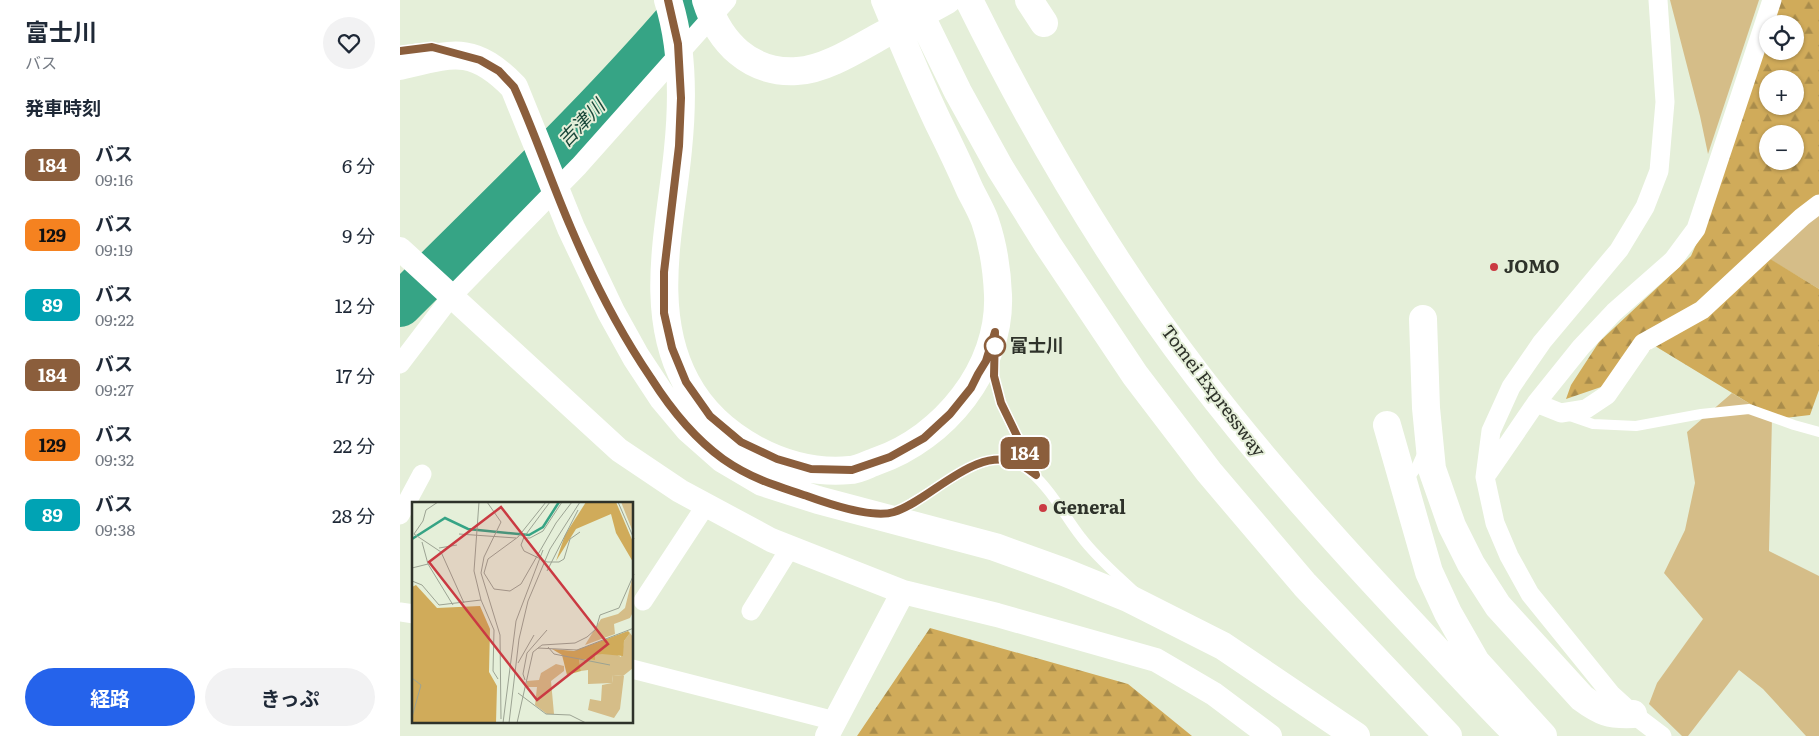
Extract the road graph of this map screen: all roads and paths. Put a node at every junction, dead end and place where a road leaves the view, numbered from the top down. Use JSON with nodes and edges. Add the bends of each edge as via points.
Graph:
{"nodes":[{"id":1,"x":668,"y":0,"type":"edge"},
{"id":2,"x":706,"y":0,"type":"edge"},
{"id":3,"x":727,"y":0,"type":"edge"},
{"id":4,"x":885,"y":0,"type":"edge"},
{"id":5,"x":913,"y":0,"type":"edge"},
{"id":6,"x":947,"y":0,"type":"edge"},
{"id":7,"x":969,"y":0,"type":"edge"},
{"id":8,"x":1029,"y":0,"type":"edge"},
{"id":9,"x":1658,"y":0,"type":"edge"},
{"id":10,"x":1772,"y":0,"type":"edge"},
{"id":11,"x":1044,"y":23,"type":"dead end"},
{"id":12,"x":400,"y":51,"type":"edge"},
{"id":13,"x":460,"y":55,"type":"junction"},
{"id":14,"x":400,"y":66,"type":"edge"},
{"id":15,"x":1819,"y":204,"type":"edge"},
{"id":16,"x":405,"y":253,"type":"edge"},
{"id":17,"x":451,"y":297,"type":"junction"},
{"id":18,"x":1422,"y":319,"type":"dead end"},
{"id":19,"x":995,"y":332,"type":"junction"},
{"id":20,"x":400,"y":364,"type":"edge"},
{"id":21,"x":1536,"y":403,"type":"junction"},
{"id":22,"x":1561,"y":413,"type":"junction"},
{"id":23,"x":1387,"y":425,"type":"dead end"},
{"id":24,"x":1428,"y":432,"type":"junction"},
{"id":25,"x":1819,"y":432,"type":"edge"},
{"id":26,"x":422,"y":474,"type":"dead end"},
{"id":27,"x":1036,"y":475,"type":"junction"},
{"id":28,"x":1485,"y":477,"type":"junction"},
{"id":29,"x":1404,"y":487,"type":"junction"},
{"id":30,"x":706,"y":505,"type":"junction"},
{"id":31,"x":400,"y":515,"type":"edge"},
{"id":32,"x":874,"y":515,"type":"junction"},
{"id":33,"x":790,"y":548,"type":"junction"},
{"id":34,"x":903,"y":592,"type":"junction"},
{"id":35,"x":643,"y":601,"type":"dead end"},
{"id":36,"x":752,"y":611,"type":"dead end"},
{"id":37,"x":1170,"y":620,"type":"junction"},
{"id":38,"x":634,"y":670,"type":"edge"},
{"id":39,"x":1633,"y":714,"type":"junction"},
{"id":40,"x":831,"y":728,"type":"edge"},
{"id":41,"x":1270,"y":736,"type":"edge"},
{"id":42,"x":1356,"y":736,"type":"edge"},
{"id":43,"x":1448,"y":736,"type":"edge"},
{"id":44,"x":1519,"y":736,"type":"edge"},
{"id":45,"x":1543,"y":736,"type":"edge"},
{"id":46,"x":1662,"y":736,"type":"edge"}],
"edges":[{"from":1,"to":19,"type":"highway","via":[[678,44],[681,98],[679,146],[664,272],[664,313],[672,348],[686,382],[710,416],[741,442],[777,459],[811,469],[852,470],[890,457],[924,438],[950,414],[971,388],[986,361]]},
{"from":2,"to":6,"type":"highway","via":[[729,44],[745,58],[772,69],[798,71],[833,62]]},
{"from":3,"to":17,"type":"street","via":[[578,166]]},
{"from":4,"to":19,"type":"highway","via":[[916,75],[985,220],[998,296]]},
{"from":5,"to":43,"type":"highway","via":[[1000,168],[1135,375],[1209,472],[1305,586]]},
{"from":7,"to":44,"type":"highway","name":"Tomei Expressway","via":[[1001,66],[1086,212],[1197,374],[1338,545]]},
{"from":8,"to":11,"type":"highway"},
{"from":9,"to":28,"type":"street","via":[[1665,102],[1659,171],[1645,206],[1619,250],[1542,342],[1511,388],[1491,431]]},
{"from":10,"to":21,"type":"street","via":[[1696,229],[1673,260],[1614,312],[1581,347]]},
{"from":12,"to":13,"type":"lane","via":[[432,47]]},
{"from":13,"to":14,"type":"highway"},
{"from":13,"to":32,"type":"highway","via":[[480,60],[499,71],[514,87],[571,228],[611,312],[636,357],[690,429],[722,459],[762,482]]},
{"from":15,"to":22,"type":"street","via":[[1702,310],[1643,343],[1607,395],[1586,409]]},
{"from":16,"to":17,"type":"street"},
{"from":17,"to":20,"type":"street"},
{"from":17,"to":30,"type":"street","via":[[619,450]]},
{"from":18,"to":24,"type":"highway"},
{"from":19,"to":27,"type":"lane","via":[[994,376],[1001,403]]},
{"from":21,"to":22,"type":"street"},
{"from":21,"to":28,"type":"street"},
{"from":22,"to":25,"type":"lane","via":[[1593,424],[1636,426],[1749,409]]},
{"from":23,"to":29,"type":"highway"},
{"from":24,"to":29,"type":"lane","via":[[1423,453]]},
{"from":24,"to":39,"type":"highway","via":[[1432,469],[1452,526],[1498,606],[1582,698],[1606,713]]},
{"from":26,"to":31,"type":"street"},
{"from":27,"to":32,"type":"lane","via":[[1019,464],[1004,460],[986,461],[906,507],[893,513]]},
{"from":27,"to":37,"type":"lane","via":[[1082,538],[1114,573]]},
{"from":28,"to":39,"type":"street","via":[[1495,523],[1530,594],[1611,694]]},
{"from":29,"to":45,"type":"highway","via":[[1429,572],[1448,613],[1476,662]]},
{"from":30,"to":33,"type":"street"},
{"from":30,"to":35,"type":"street"},
{"from":32,"to":37,"type":"highway","via":[[995,547],[1128,598]]},
{"from":33,"to":34,"type":"street"},
{"from":33,"to":36,"type":"street"},
{"from":34,"to":40,"type":"street"},
{"from":34,"to":41,"type":"street","via":[[1156,660],[1214,694]]},
{"from":37,"to":42,"type":"highway","via":[[1222,646]]},
{"from":38,"to":40,"type":"street"},
{"from":39,"to":46,"type":"street"}]}
